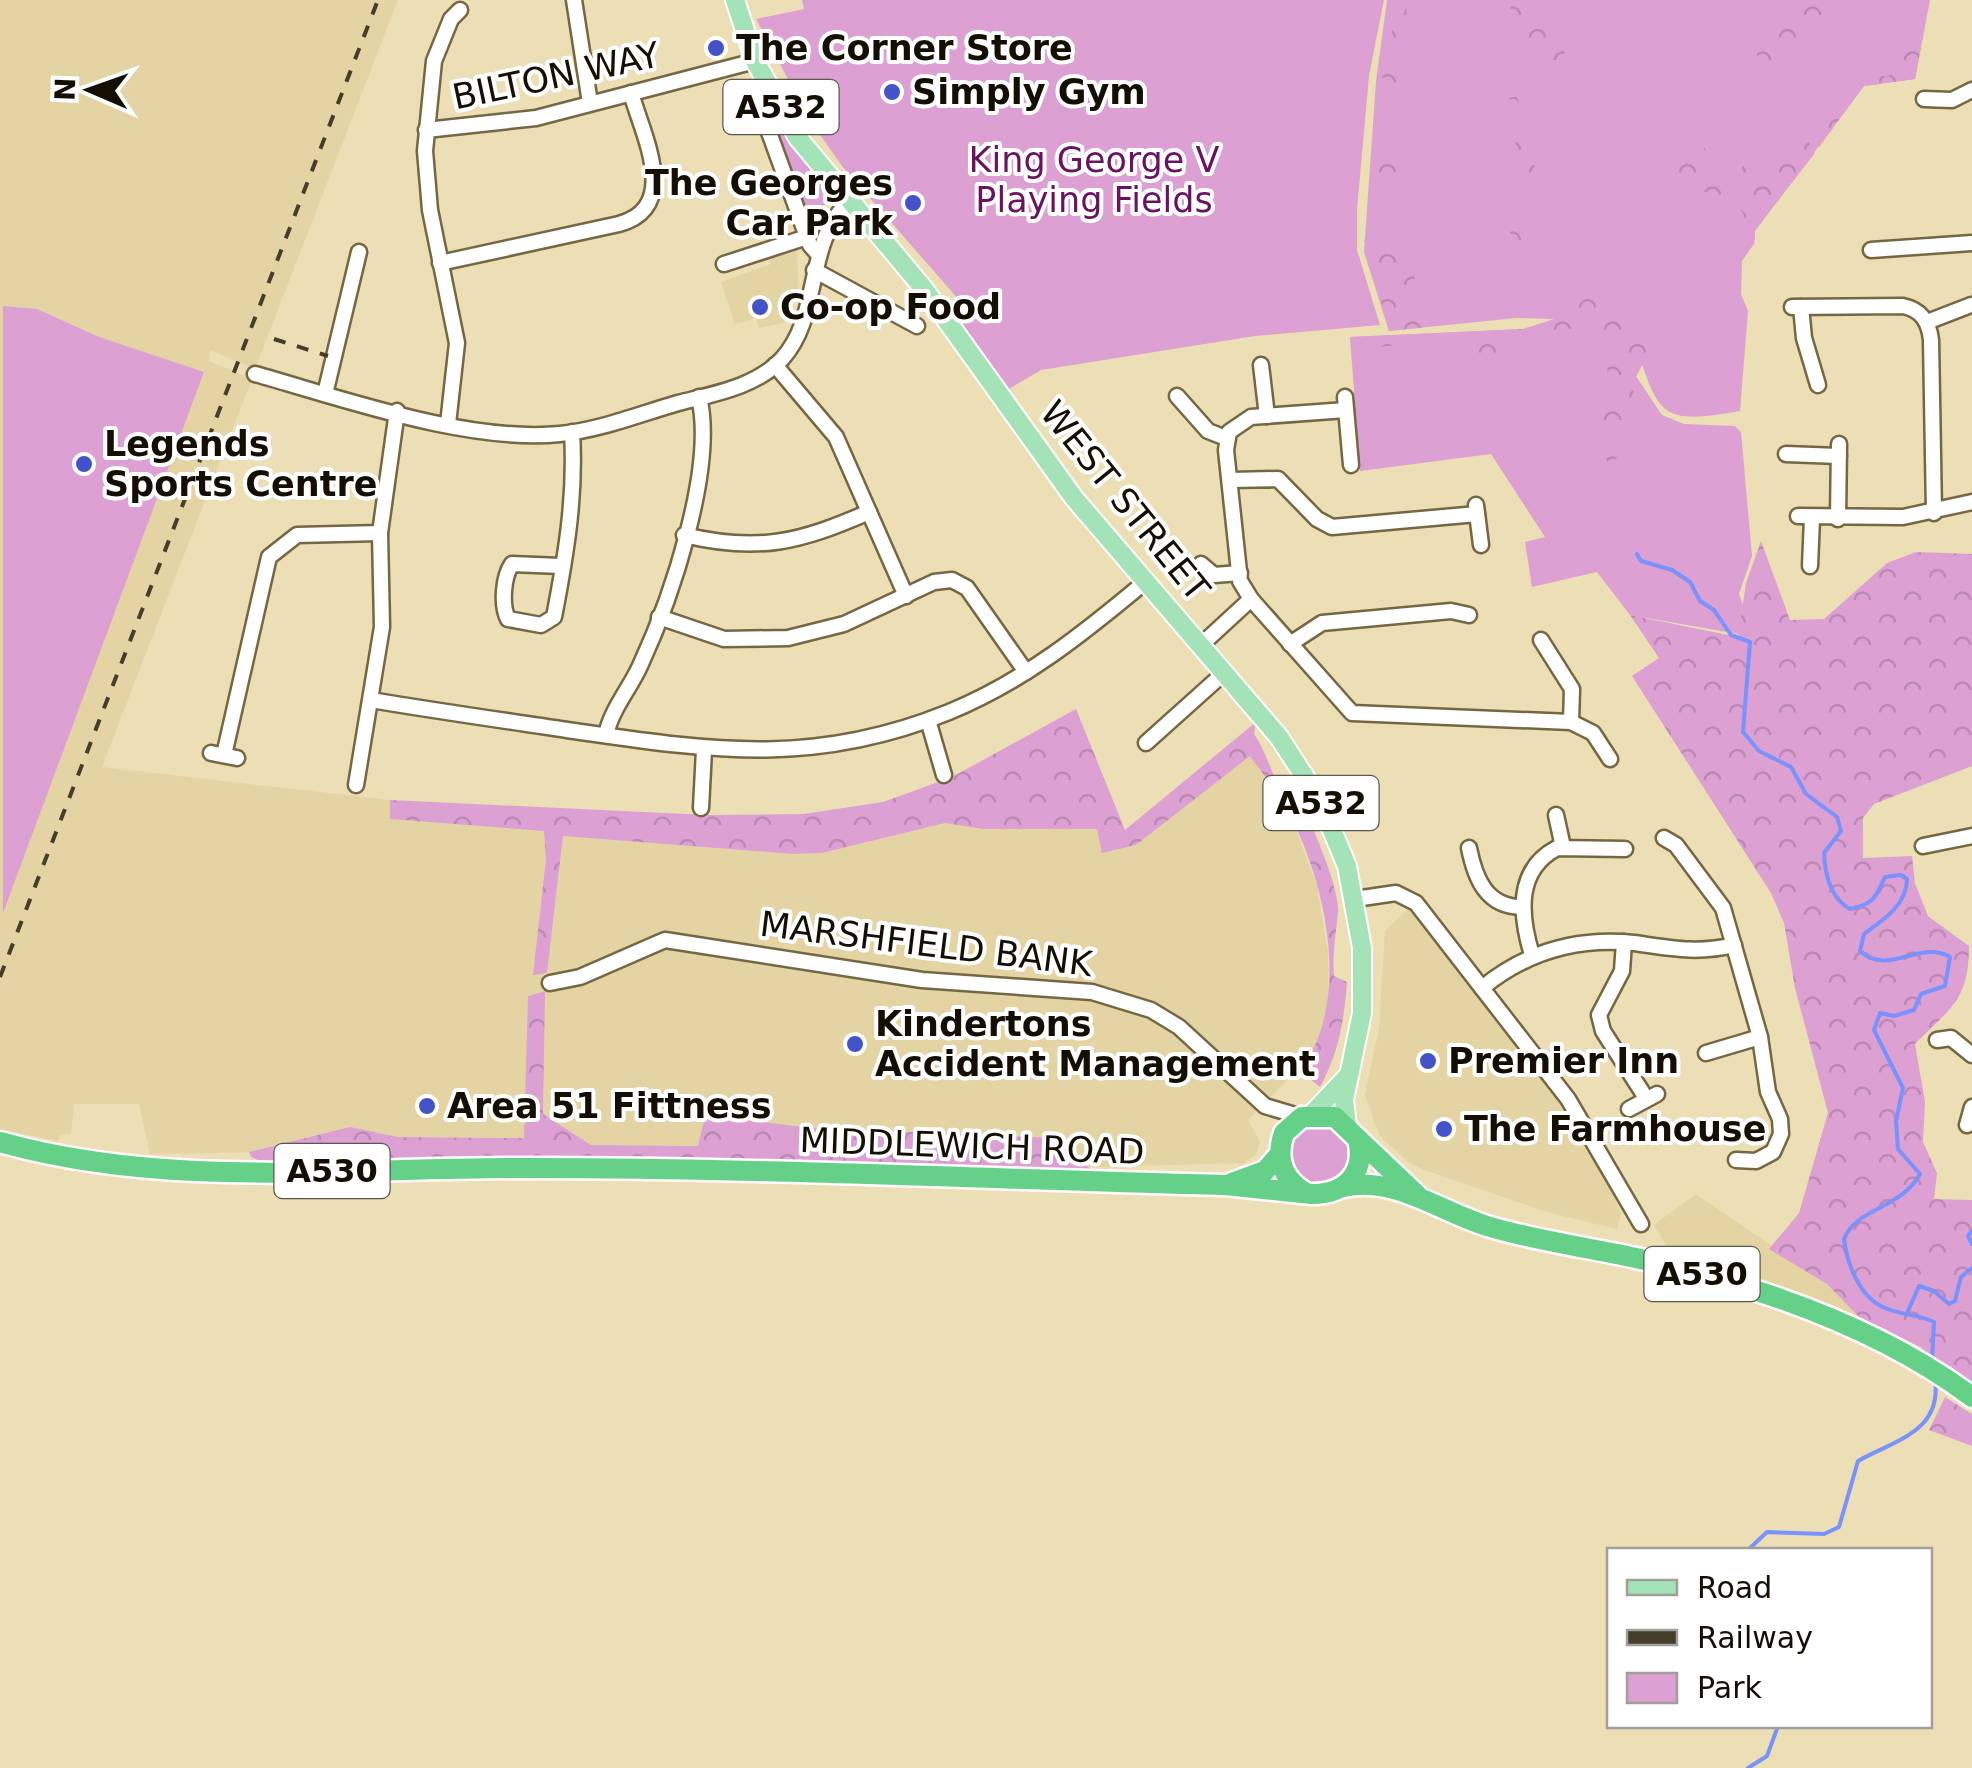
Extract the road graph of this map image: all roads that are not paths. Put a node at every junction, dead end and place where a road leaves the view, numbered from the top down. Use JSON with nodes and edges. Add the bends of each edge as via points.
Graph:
{"nodes":[{"id":1,"x":574,"y":0,"type":"edge"},
{"id":2,"x":735,"y":0,"type":"edge"},
{"id":3,"x":460,"y":10,"type":"dead end"},
{"id":4,"x":755,"y":61,"type":"junction"},
{"id":5,"x":754,"y":90,"type":"dead end"},
{"id":6,"x":1972,"y":90,"type":"edge"},
{"id":7,"x":631,"y":93,"type":"junction"},
{"id":8,"x":1924,"y":99,"type":"dead end"},
{"id":9,"x":590,"y":103,"type":"junction"},
{"id":10,"x":426,"y":130,"type":"junction"},
{"id":11,"x":850,"y":201,"type":"junction"},
{"id":12,"x":808,"y":237,"type":"junction"},
{"id":13,"x":1972,"y":243,"type":"edge"},
{"id":14,"x":1870,"y":250,"type":"dead end"},
{"id":15,"x":359,"y":252,"type":"dead end"},
{"id":16,"x":818,"y":254,"type":"junction"},
{"id":17,"x":440,"y":263,"type":"junction"},
{"id":18,"x":724,"y":264,"type":"dead end"},
{"id":19,"x":814,"y":270,"type":"junction"},
{"id":20,"x":1971,"y":305,"type":"edge"},
{"id":21,"x":1926,"y":322,"type":"junction"},
{"id":22,"x":917,"y":326,"type":"dead end"},
{"id":23,"x":776,"y":365,"type":"junction"},
{"id":24,"x":1261,"y":365,"type":"dead end"},
{"id":25,"x":255,"y":374,"type":"dead end"},
{"id":26,"x":1818,"y":385,"type":"dead end"},
{"id":27,"x":326,"y":394,"type":"junction"},
{"id":28,"x":1177,"y":396,"type":"dead end"},
{"id":29,"x":699,"y":397,"type":"junction"},
{"id":30,"x":397,"y":411,"type":"junction"},
{"id":31,"x":1267,"y":416,"type":"junction"},
{"id":32,"x":448,"y":424,"type":"junction"},
{"id":33,"x":572,"y":432,"type":"junction"},
{"id":34,"x":1226,"y":438,"type":"junction"},
{"id":35,"x":1795,"y":450,"type":"dead end"},
{"id":36,"x":1351,"y":465,"type":"dead end"},
{"id":37,"x":1230,"y":480,"type":"junction"},
{"id":38,"x":1972,"y":502,"type":"edge"},
{"id":39,"x":870,"y":512,"type":"junction"},
{"id":40,"x":1934,"y":512,"type":"junction"},
{"id":41,"x":1838,"y":519,"type":"junction"},
{"id":42,"x":380,"y":533,"type":"junction"},
{"id":43,"x":684,"y":535,"type":"junction"},
{"id":44,"x":1481,"y":545,"type":"dead end"},
{"id":45,"x":1815,"y":558,"type":"dead end"},
{"id":46,"x":1201,"y":564,"type":"dead end"},
{"id":47,"x":560,"y":566,"type":"junction"},
{"id":48,"x":1240,"y":573,"type":"junction"},
{"id":49,"x":1145,"y":582,"type":"junction"},
{"id":50,"x":906,"y":596,"type":"junction"},
{"id":51,"x":1252,"y":599,"type":"junction"},
{"id":52,"x":1470,"y":615,"type":"dead end"},
{"id":53,"x":658,"y":617,"type":"junction"},
{"id":54,"x":1541,"y":640,"type":"dead end"},
{"id":55,"x":1290,"y":644,"type":"junction"},
{"id":56,"x":1200,"y":646,"type":"junction"},
{"id":57,"x":1026,"y":672,"type":"junction"},
{"id":58,"x":1224,"y":672,"type":"junction"},
{"id":59,"x":370,"y":700,"type":"junction"},
{"id":60,"x":928,"y":720,"type":"junction"},
{"id":61,"x":1571,"y":722,"type":"junction"},
{"id":62,"x":606,"y":736,"type":"junction"},
{"id":63,"x":1146,"y":743,"type":"dead end"},
{"id":64,"x":704,"y":750,"type":"junction"},
{"id":65,"x":224,"y":755,"type":"dead end"},
{"id":66,"x":1610,"y":759,"type":"dead end"},
{"id":67,"x":944,"y":776,"type":"dead end"},
{"id":68,"x":356,"y":785,"type":"dead end"},
{"id":69,"x":700,"y":808,"type":"dead end"},
{"id":70,"x":1556,"y":815,"type":"dead end"},
{"id":71,"x":1972,"y":836,"type":"edge"},
{"id":72,"x":1664,"y":838,"type":"dead end"},
{"id":73,"x":1924,"y":846,"type":"dead end"},
{"id":74,"x":1564,"y":847,"type":"junction"},
{"id":75,"x":1469,"y":848,"type":"dead end"},
{"id":76,"x":1625,"y":849,"type":"dead end"},
{"id":77,"x":1355,"y":899,"type":"junction"},
{"id":78,"x":1522,"y":907,"type":"junction"},
{"id":79,"x":1624,"y":942,"type":"junction"},
{"id":80,"x":1734,"y":945,"type":"junction"},
{"id":81,"x":1532,"y":954,"type":"junction"},
{"id":82,"x":550,"y":983,"type":"dead end"},
{"id":83,"x":1482,"y":988,"type":"junction"},
{"id":84,"x":1760,"y":1038,"type":"junction"},
{"id":85,"x":1937,"y":1040,"type":"dead end"},
{"id":86,"x":1706,"y":1053,"type":"dead end"},
{"id":87,"x":1972,"y":1056,"type":"edge"},
{"id":88,"x":1348,"y":1077,"type":"junction"},
{"id":89,"x":1265,"y":1106,"type":"junction"},
{"id":90,"x":1629,"y":1109,"type":"dead end"},
{"id":91,"x":1306,"y":1116,"type":"junction"},
{"id":92,"x":1353,"y":1132,"type":"junction"},
{"id":93,"x":0,"y":1142,"type":"edge"},
{"id":94,"x":1280,"y":1148,"type":"junction"},
{"id":95,"x":1736,"y":1160,"type":"dead end"},
{"id":96,"x":1225,"y":1185,"type":"junction"},
{"id":97,"x":1344,"y":1188,"type":"junction"},
{"id":98,"x":1306,"y":1194,"type":"junction"},
{"id":99,"x":1420,"y":1198,"type":"junction"},
{"id":100,"x":1641,"y":1224,"type":"dead end"},
{"id":101,"x":1963,"y":1391,"type":"edge"}],
"edges":[{"from":1,"to":9,"type":"street"},
{"from":2,"to":4,"type":"main road","name":"WEST STREET","number":"A532"},
{"from":3,"to":10,"type":"street","via":[[434,61]]},
{"from":4,"to":7,"type":"street","name":"BILTON WAY"},
{"from":4,"to":11,"type":"main road","name":"WEST STREET","number":"A532","via":[[798,138]]},
{"from":5,"to":12,"type":"street"},
{"from":6,"to":8,"type":"street","via":[[1952,100]]},
{"from":7,"to":9,"type":"street","name":"BILTON WAY"},
{"from":7,"to":17,"type":"street","via":[[655,182],[653,199],[640,216]]},
{"from":9,"to":10,"type":"street","name":"BILTON WAY","via":[[512,122]]},
{"from":10,"to":17,"type":"street","via":[[426,182]]},
{"from":11,"to":16,"type":"street","via":[[827,228]]},
{"from":11,"to":49,"type":"main road","name":"WEST STREET","number":"A532"},
{"from":12,"to":16,"type":"street"},
{"from":12,"to":18,"type":"street"},
{"from":13,"to":14,"type":"street"},
{"from":15,"to":27,"type":"street"},
{"from":16,"to":19,"type":"street"},
{"from":17,"to":32,"type":"street","via":[[458,353]]},
{"from":19,"to":22,"type":"street"},
{"from":19,"to":23,"type":"street","via":[[793,342]]},
{"from":20,"to":21,"type":"street"},
{"from":21,"to":26,"type":"street","via":[[1904,306],[1796,307],[1804,338],[1822,364]]},
{"from":21,"to":40,"type":"street"},
{"from":23,"to":29,"type":"street"},
{"from":23,"to":39,"type":"street","via":[[830,429]]},
{"from":24,"to":31,"type":"street"},
{"from":25,"to":27,"type":"street"},
{"from":27,"to":30,"type":"street"},
{"from":28,"to":34,"type":"street","via":[[1208,431]]},
{"from":29,"to":33,"type":"street"},
{"from":29,"to":43,"type":"street","via":[[705,448]]},
{"from":30,"to":32,"type":"street"},
{"from":30,"to":42,"type":"street"},
{"from":31,"to":34,"type":"street","via":[[1242,420]]},
{"from":31,"to":36,"type":"street","via":[[1346,404]]},
{"from":32,"to":33,"type":"street","via":[[511,434]]},
{"from":33,"to":47,"type":"street","via":[[572,526]]},
{"from":34,"to":37,"type":"street"},
{"from":35,"to":41,"type":"street","via":[[1839,450]]},
{"from":37,"to":44,"type":"street","via":[[1278,478],[1332,527],[1476,509]]},
{"from":37,"to":48,"type":"street"},
{"from":38,"to":40,"type":"street"},
{"from":39,"to":43,"type":"street","via":[[784,543],[731,546]]},
{"from":39,"to":50,"type":"street"},
{"from":40,"to":41,"type":"street"},
{"from":41,"to":45,"type":"street","via":[[1805,517]]},
{"from":42,"to":59,"type":"street","via":[[382,627]]},
{"from":42,"to":65,"type":"street","via":[[297,535],[268,556]]},
{"from":43,"to":53,"type":"street"},
{"from":46,"to":48,"type":"street","via":[[1214,575]]},
{"from":47,"to":47,"type":"street","via":[[552,620],[541,625],[508,619],[510,566]]},
{"from":48,"to":51,"type":"street"},
{"from":49,"to":56,"type":"main road","name":"WEST STREET","number":"A532"},
{"from":49,"to":57,"type":"street"},
{"from":50,"to":53,"type":"street","via":[[832,628],[764,641],[724,639]]},
{"from":50,"to":57,"type":"street","via":[[939,580],[958,581]]},
{"from":51,"to":55,"type":"street"},
{"from":51,"to":56,"type":"street"},
{"from":52,"to":55,"type":"street","via":[[1322,623]]},
{"from":53,"to":62,"type":"street"},
{"from":54,"to":61,"type":"street","via":[[1572,689]]},
{"from":55,"to":61,"type":"street","via":[[1357,714]]},
{"from":56,"to":58,"type":"main road","name":"WEST STREET","number":"A532"},
{"from":57,"to":60,"type":"street"},
{"from":58,"to":63,"type":"street"},
{"from":58,"to":77,"type":"main road","name":"WEST STREET","number":"A532","via":[[1305,774],[1340,846]]},
{"from":59,"to":62,"type":"street"},
{"from":59,"to":68,"type":"street"},
{"from":60,"to":64,"type":"street","via":[[821,747]]},
{"from":60,"to":67,"type":"street"},
{"from":61,"to":66,"type":"street","via":[[1593,733]]},
{"from":62,"to":64,"type":"street"},
{"from":64,"to":69,"type":"street"},
{"from":70,"to":74,"type":"street"},
{"from":71,"to":73,"type":"street"},
{"from":72,"to":80,"type":"street","via":[[1676,844],[1720,902]]},
{"from":74,"to":76,"type":"street"},
{"from":74,"to":78,"type":"street","via":[[1537,864]]},
{"from":75,"to":78,"type":"street","via":[[1482,888],[1501,904]]},
{"from":77,"to":83,"type":"street","via":[[1409,898]]},
{"from":77,"to":88,"type":"main road","name":"WEST STREET","number":"A532","via":[[1363,992]]},
{"from":78,"to":81,"type":"street"},
{"from":79,"to":80,"type":"street","via":[[1697,952]]},
{"from":79,"to":81,"type":"street"},
{"from":79,"to":90,"type":"street","via":[[1622,971],[1599,1015],[1651,1096]]},
{"from":80,"to":84,"type":"street"},
{"from":81,"to":83,"type":"street"},
{"from":82,"to":89,"type":"street","name":"MARSHFIELD BANK","via":[[665,940],[922,980],[1092,992],[1151,1010],[1179,1027]]},
{"from":83,"to":100,"type":"street","via":[[1568,1099]]},
{"from":84,"to":86,"type":"street"},
{"from":84,"to":95,"type":"street","via":[[1781,1134],[1768,1156]]},
{"from":85,"to":87,"type":"street","via":[[1951,1038]]},
{"from":88,"to":91,"type":"main road"},
{"from":88,"to":92,"type":"main road","name":"WEST STREET","number":"A532"},
{"from":89,"to":91,"type":"street","name":"MARSHFIELD BANK"},
{"from":89,"to":94,"type":"street","name":"MARSHFIELD BANK"},
{"from":91,"to":92,"type":"highway","via":[[1331,1116]]},
{"from":91,"to":94,"type":"highway"},
{"from":92,"to":97,"type":"highway","via":[[1359,1165]]},
{"from":92,"to":99,"type":"highway","number":"A530"},
{"from":93,"to":96,"type":"highway","name":"MIDDLEWICH ROAD","number":"A530","via":[[160,1169],[568,1168]]},
{"from":94,"to":96,"type":"highway","name":"MIDDLEWICH ROAD","number":"A530","via":[[1264,1171]]},
{"from":94,"to":98,"type":"highway","via":[[1288,1179]]},
{"from":96,"to":98,"type":"highway","name":"MIDDLEWICH ROAD","number":"A530"},
{"from":97,"to":98,"type":"highway"},
{"from":97,"to":99,"type":"highway","number":"A530","via":[[1373,1183]]},
{"from":99,"to":101,"type":"highway","number":"A530","via":[[1490,1227],[1764,1292]]}]}
